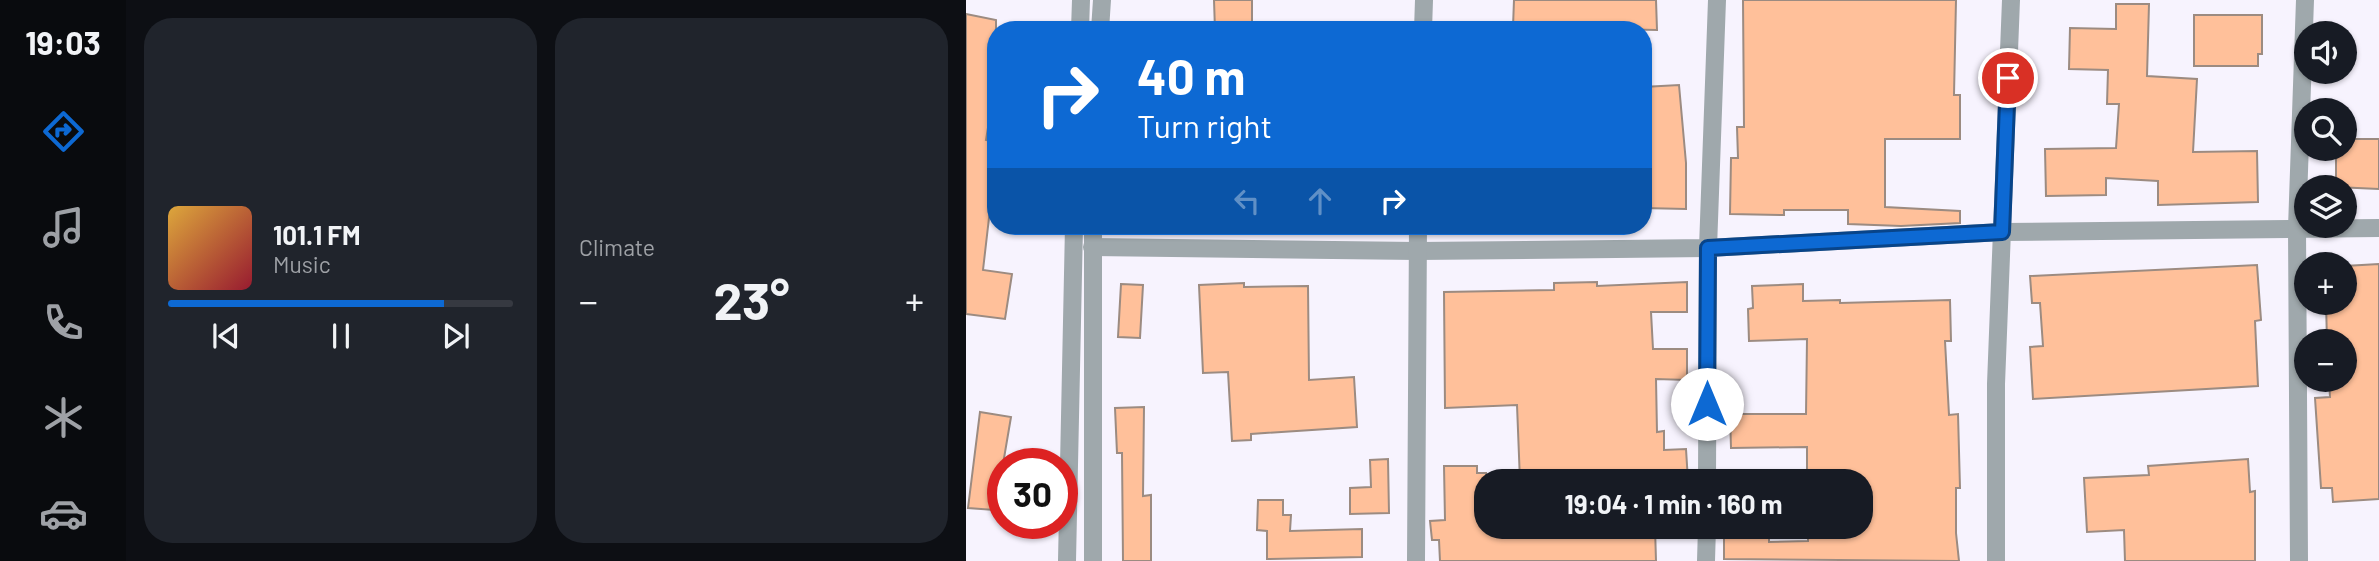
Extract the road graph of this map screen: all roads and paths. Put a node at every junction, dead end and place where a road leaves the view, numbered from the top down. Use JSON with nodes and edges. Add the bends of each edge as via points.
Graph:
{"nodes":[{"id":1,"x":1081,"y":0,"type":"edge"},
{"id":2,"x":1101,"y":0,"type":"edge"},
{"id":3,"x":1424,"y":0,"type":"edge"},
{"id":4,"x":1717,"y":0,"type":"edge"},
{"id":5,"x":2011,"y":0,"type":"edge"},
{"id":6,"x":2305,"y":0,"type":"edge"},
{"id":7,"x":1080,"y":21,"type":"edge"},
{"id":8,"x":1100,"y":21,"type":"edge"},
{"id":9,"x":1423,"y":21,"type":"edge"},
{"id":10,"x":2299,"y":175,"type":"edge"},
{"id":11,"x":2294,"y":228,"type":"edge"},
{"id":12,"x":2357,"y":228,"type":"edge"},
{"id":13,"x":2379,"y":228,"type":"edge"},
{"id":14,"x":2002,"y":232,"type":"junction"},
{"id":15,"x":1074,"y":235,"type":"edge"},
{"id":16,"x":1093,"y":235,"type":"edge"},
{"id":17,"x":1418,"y":235,"type":"edge"},
{"id":18,"x":2297,"y":238,"type":"edge"},
{"id":19,"x":1092,"y":247,"type":"junction"},
{"id":20,"x":1708,"y":248,"type":"junction"},
{"id":21,"x":1417,"y":251,"type":"junction"},
{"id":22,"x":1707,"y":469,"type":"edge"},
{"id":23,"x":1706,"y":539,"type":"edge"},
{"id":24,"x":1067,"y":561,"type":"edge"},
{"id":25,"x":1093,"y":561,"type":"edge"},
{"id":26,"x":1416,"y":561,"type":"edge"},
{"id":27,"x":1706,"y":561,"type":"edge"},
{"id":28,"x":1996,"y":561,"type":"edge"},
{"id":29,"x":2299,"y":561,"type":"edge"}],
"edges":[{"from":1,"to":7,"type":"street"},
{"from":2,"to":8,"type":"street"},
{"from":3,"to":9,"type":"street"},
{"from":4,"to":20,"type":"street"},
{"from":5,"to":14,"type":"street"},
{"from":6,"to":10,"type":"street"},
{"from":11,"to":14,"type":"street"},
{"from":12,"to":13,"type":"street"},
{"from":14,"to":20,"type":"street"},
{"from":14,"to":28,"type":"street"},
{"from":15,"to":24,"type":"street"},
{"from":16,"to":19,"type":"street"},
{"from":17,"to":21,"type":"street"},
{"from":18,"to":29,"type":"street"},
{"from":19,"to":21,"type":"street"},
{"from":19,"to":25,"type":"street"},
{"from":20,"to":21,"type":"street"},
{"from":20,"to":22,"type":"street"},
{"from":21,"to":26,"type":"street"},
{"from":23,"to":27,"type":"street"}]}
